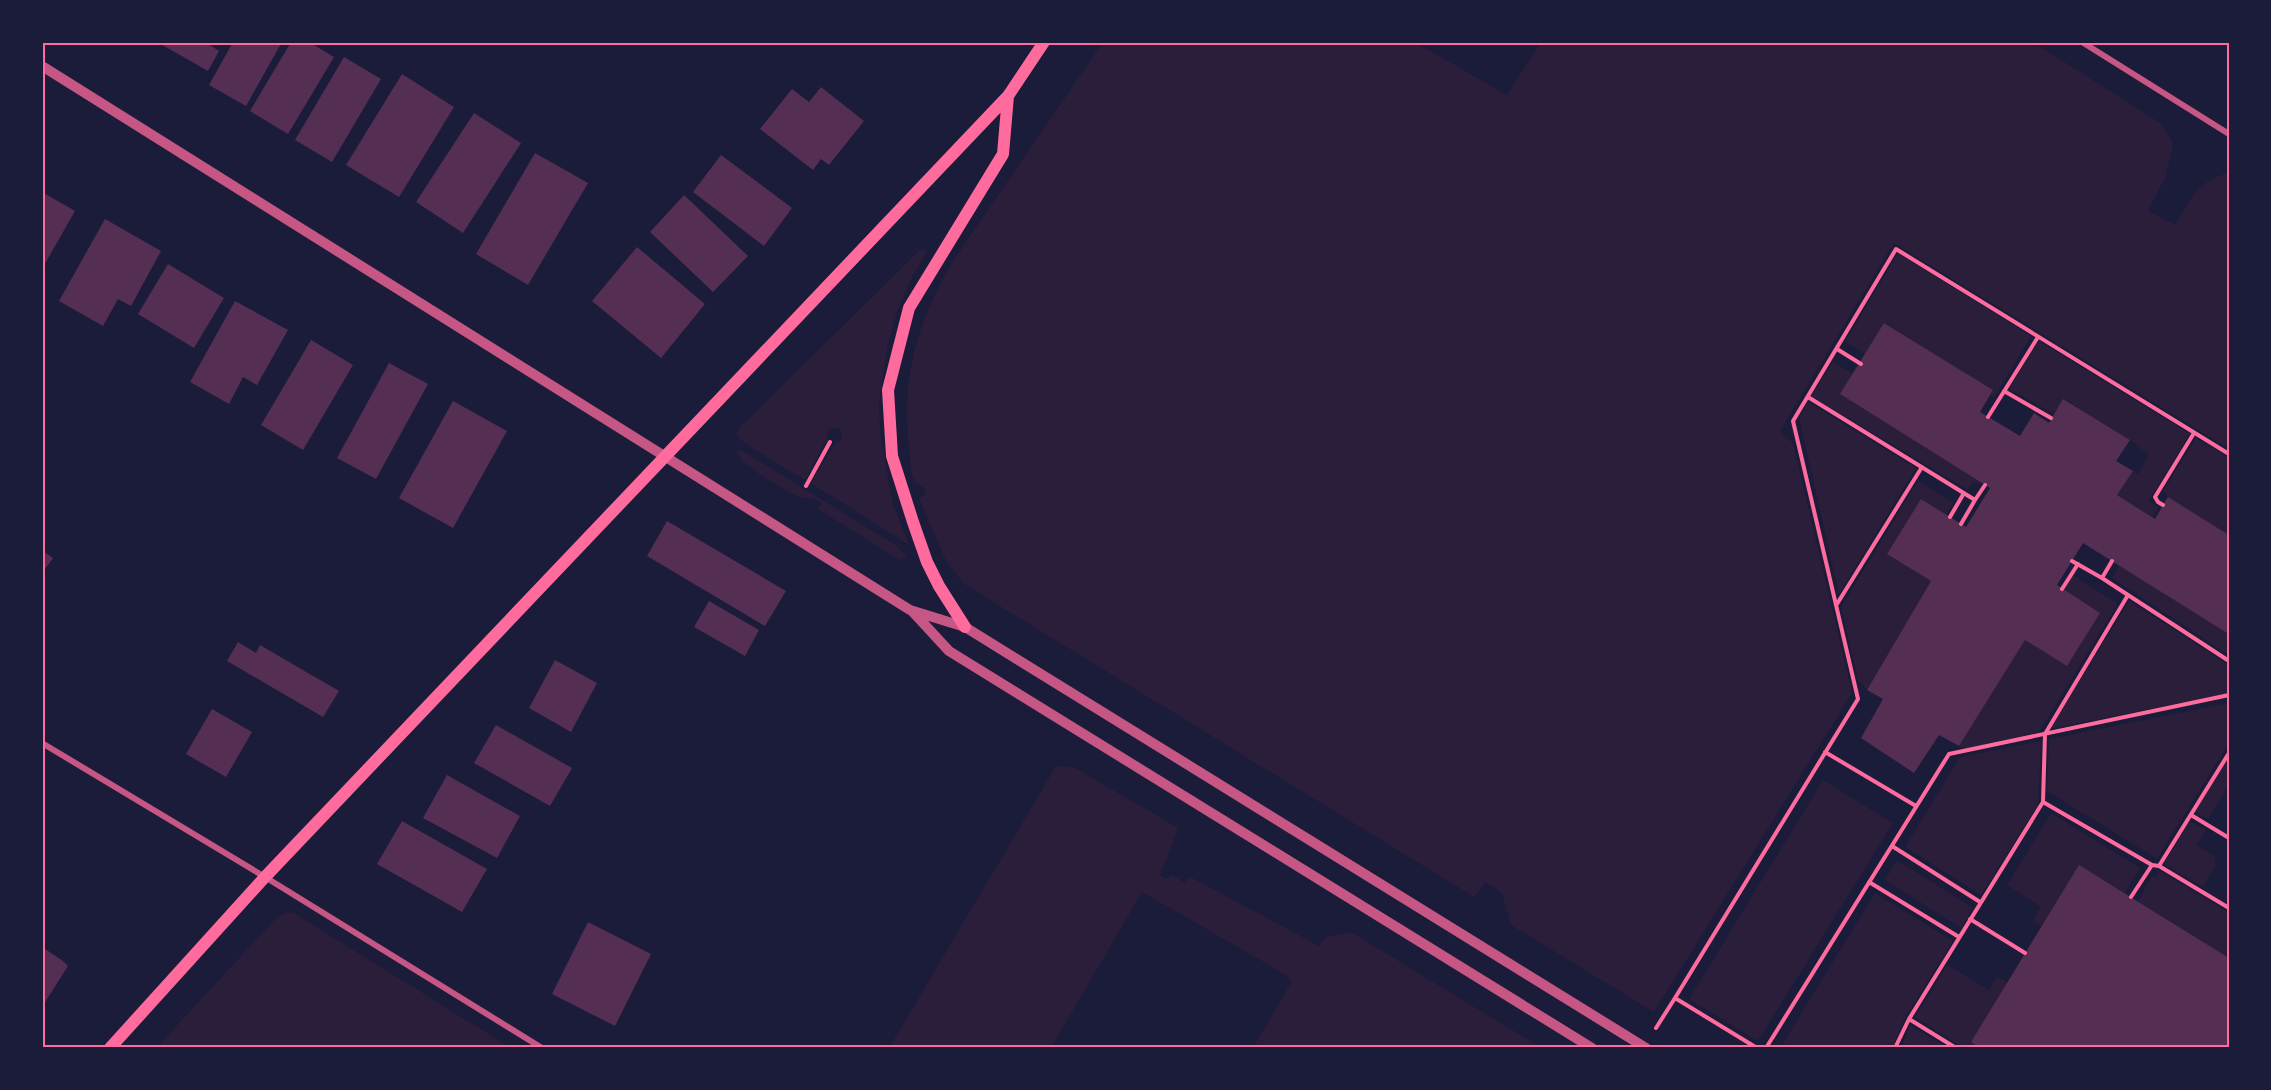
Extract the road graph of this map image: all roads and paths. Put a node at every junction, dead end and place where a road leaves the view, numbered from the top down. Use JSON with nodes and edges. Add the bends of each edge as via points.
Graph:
{"nodes":[{"id":1,"x":1044,"y":42,"type":"edge"},
{"id":2,"x":2082,"y":42,"type":"edge"},
{"id":3,"x":42,"y":66,"type":"edge"},
{"id":4,"x":1008,"y":96,"type":"junction"},
{"id":5,"x":2229,"y":134,"type":"edge"},
{"id":6,"x":2038,"y":336,"type":"junction"},
{"id":7,"x":1837,"y":350,"type":"junction"},
{"id":8,"x":1861,"y":364,"type":"dead end"},
{"id":9,"x":2004,"y":391,"type":"junction"},
{"id":10,"x":1808,"y":398,"type":"junction"},
{"id":11,"x":1988,"y":417,"type":"dead end"},
{"id":12,"x":2051,"y":418,"type":"dead end"},
{"id":13,"x":2194,"y":433,"type":"junction"},
{"id":14,"x":830,"y":442,"type":"dead end"},
{"id":15,"x":2229,"y":454,"type":"edge"},
{"id":16,"x":665,"y":457,"type":"junction"},
{"id":17,"x":1922,"y":467,"type":"junction"},
{"id":18,"x":1985,"y":485,"type":"dead end"},
{"id":19,"x":806,"y":486,"type":"dead end"},
{"id":20,"x":1964,"y":493,"type":"junction"},
{"id":21,"x":1975,"y":500,"type":"junction"},
{"id":22,"x":2163,"y":505,"type":"dead end"},
{"id":23,"x":1950,"y":517,"type":"dead end"},
{"id":24,"x":1961,"y":524,"type":"dead end"},
{"id":25,"x":2072,"y":561,"type":"dead end"},
{"id":26,"x":2112,"y":561,"type":"dead end"},
{"id":27,"x":2078,"y":564,"type":"junction"},
{"id":28,"x":2102,"y":578,"type":"junction"},
{"id":29,"x":2062,"y":589,"type":"dead end"},
{"id":30,"x":2128,"y":595,"type":"junction"},
{"id":31,"x":1837,"y":605,"type":"junction"},
{"id":32,"x":910,"y":610,"type":"junction"},
{"id":33,"x":965,"y":627,"type":"junction"},
{"id":34,"x":2229,"y":661,"type":"edge"},
{"id":35,"x":2229,"y":695,"type":"edge"},
{"id":36,"x":2044,"y":734,"type":"junction"},
{"id":37,"x":42,"y":742,"type":"edge"},
{"id":38,"x":1825,"y":752,"type":"junction"},
{"id":39,"x":2229,"y":753,"type":"edge"},
{"id":40,"x":2043,"y":801,"type":"junction"},
{"id":41,"x":1916,"y":806,"type":"junction"},
{"id":42,"x":2191,"y":815,"type":"junction"},
{"id":43,"x":2229,"y":838,"type":"edge"},
{"id":44,"x":1892,"y":846,"type":"junction"},
{"id":45,"x":2152,"y":865,"type":"junction"},
{"id":46,"x":2159,"y":866,"type":"junction"},
{"id":47,"x":265,"y":877,"type":"junction"},
{"id":48,"x":1869,"y":882,"type":"junction"},
{"id":49,"x":2132,"y":897,"type":"dead end"},
{"id":50,"x":1980,"y":902,"type":"junction"},
{"id":51,"x":2229,"y":908,"type":"edge"},
{"id":52,"x":1970,"y":919,"type":"junction"},
{"id":53,"x":1959,"y":937,"type":"junction"},
{"id":54,"x":2025,"y":954,"type":"dead end"},
{"id":55,"x":1675,"y":999,"type":"junction"},
{"id":56,"x":1909,"y":1019,"type":"junction"},
{"id":57,"x":1643,"y":1047,"type":"edge"},
{"id":58,"x":110,"y":1048,"type":"edge"},
{"id":59,"x":542,"y":1048,"type":"edge"},
{"id":60,"x":1592,"y":1048,"type":"edge"},
{"id":61,"x":1757,"y":1048,"type":"edge"},
{"id":62,"x":1766,"y":1048,"type":"edge"},
{"id":63,"x":1895,"y":1048,"type":"edge"},
{"id":64,"x":1956,"y":1048,"type":"edge"}],
"edges":[{"from":1,"to":4,"type":"main road"},
{"from":2,"to":5,"type":"street"},
{"from":3,"to":16,"type":"street"},
{"from":4,"to":16,"type":"main road"},
{"from":4,"to":33,"type":"main road","via":[[1003,154],[909,308],[888,390],[892,456],[913,522],[927,562]]},
{"from":6,"to":7,"type":"path","via":[[1896,249]]},
{"from":6,"to":9,"type":"path"},
{"from":6,"to":13,"type":"path"},
{"from":7,"to":8,"type":"path"},
{"from":7,"to":10,"type":"path"},
{"from":9,"to":11,"type":"path"},
{"from":9,"to":12,"type":"path"},
{"from":10,"to":17,"type":"path"},
{"from":10,"to":31,"type":"path","via":[[1793,421]]},
{"from":13,"to":15,"type":"path"},
{"from":13,"to":22,"type":"path","via":[[2155,496]]},
{"from":14,"to":19,"type":"path"},
{"from":16,"to":32,"type":"street"},
{"from":16,"to":47,"type":"main road"},
{"from":17,"to":20,"type":"path"},
{"from":17,"to":31,"type":"path"},
{"from":18,"to":21,"type":"path"},
{"from":20,"to":21,"type":"path"},
{"from":20,"to":23,"type":"path"},
{"from":21,"to":24,"type":"path"},
{"from":25,"to":27,"type":"path"},
{"from":26,"to":28,"type":"path"},
{"from":27,"to":28,"type":"path"},
{"from":27,"to":29,"type":"path"},
{"from":28,"to":30,"type":"path"},
{"from":30,"to":34,"type":"path"},
{"from":30,"to":36,"type":"path"},
{"from":31,"to":38,"type":"path","via":[[1858,699]]},
{"from":32,"to":33,"type":"street"},
{"from":32,"to":60,"type":"street","via":[[949,651]]},
{"from":33,"to":57,"type":"street"},
{"from":35,"to":36,"type":"path"},
{"from":36,"to":40,"type":"path"},
{"from":36,"to":41,"type":"path","via":[[1949,754]]},
{"from":37,"to":47,"type":"street"},
{"from":38,"to":41,"type":"path"},
{"from":38,"to":55,"type":"path"},
{"from":39,"to":42,"type":"path"},
{"from":40,"to":45,"type":"path"},
{"from":40,"to":50,"type":"path"},
{"from":41,"to":44,"type":"path"},
{"from":42,"to":43,"type":"path"},
{"from":42,"to":46,"type":"path"},
{"from":44,"to":48,"type":"path"},
{"from":44,"to":50,"type":"path"},
{"from":45,"to":46,"type":"path"},
{"from":45,"to":49,"type":"path"},
{"from":46,"to":51,"type":"path"},
{"from":47,"to":58,"type":"main road"},
{"from":47,"to":59,"type":"street"},
{"from":48,"to":53,"type":"path"},
{"from":48,"to":62,"type":"path"},
{"from":50,"to":52,"type":"path"},
{"from":52,"to":53,"type":"path"},
{"from":52,"to":54,"type":"path"},
{"from":53,"to":56,"type":"path"},
{"from":55,"to":57,"type":"path"},
{"from":55,"to":61,"type":"path"},
{"from":56,"to":63,"type":"path"},
{"from":56,"to":64,"type":"path"}]}
